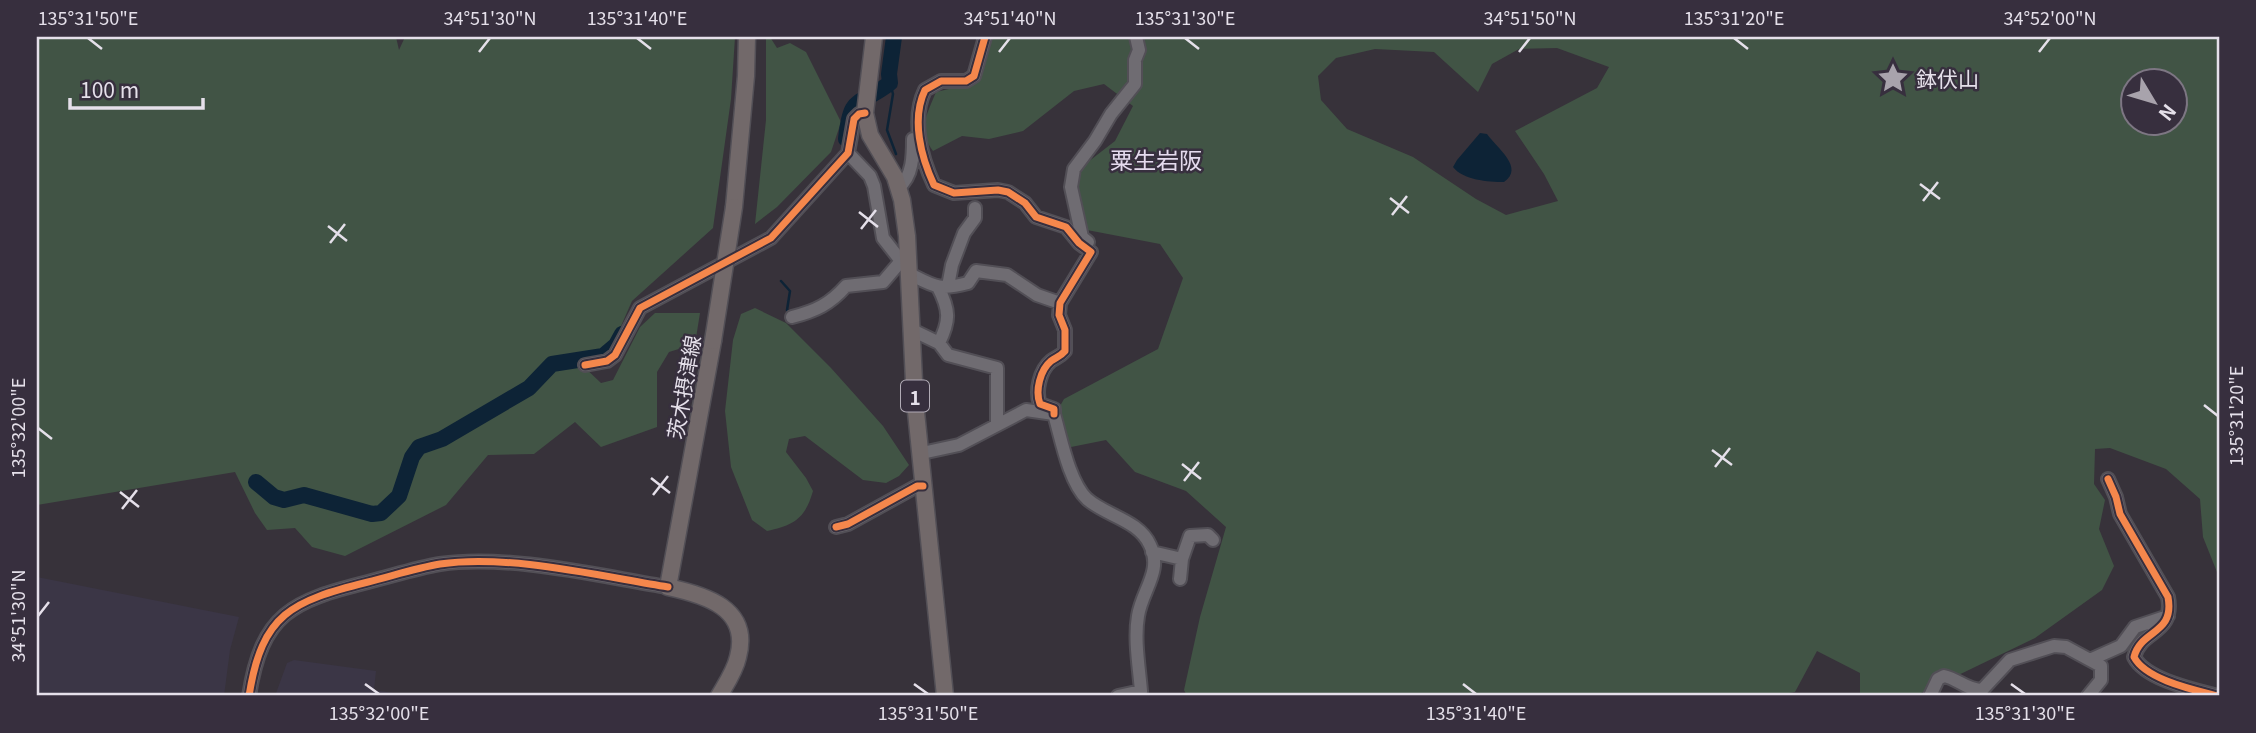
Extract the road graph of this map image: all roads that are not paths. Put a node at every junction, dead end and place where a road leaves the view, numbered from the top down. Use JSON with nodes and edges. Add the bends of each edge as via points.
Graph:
{"nodes":[{"id":1,"x":747,"y":37,"type":"edge"},
{"id":2,"x":874,"y":37,"type":"edge"},
{"id":3,"x":985,"y":37,"type":"edge"},
{"id":4,"x":1136,"y":37,"type":"edge"},
{"id":5,"x":866,"y":103,"type":"junction"},
{"id":6,"x":919,"y":126,"type":"junction"},
{"id":7,"x":848,"y":153,"type":"junction"},
{"id":8,"x":899,"y":187,"type":"junction"},
{"id":9,"x":975,"y":208,"type":"dead end"},
{"id":10,"x":1091,"y":252,"type":"junction"},
{"id":11,"x":903,"y":262,"type":"junction"},
{"id":12,"x":943,"y":287,"type":"junction"},
{"id":13,"x":1060,"y":303,"type":"junction"},
{"id":14,"x":792,"y":317,"type":"dead end"},
{"id":15,"x":910,"y":329,"type":"junction"},
{"id":16,"x":939,"y":343,"type":"junction"},
{"id":17,"x":584,"y":365,"type":"dead end"},
{"id":18,"x":1054,"y":414,"type":"junction"},
{"id":19,"x":998,"y":425,"type":"junction"},
{"id":20,"x":922,"y":453,"type":"junction"},
{"id":21,"x":2108,"y":479,"type":"dead end"},
{"id":22,"x":923,"y":486,"type":"junction"},
{"id":23,"x":836,"y":527,"type":"dead end"},
{"id":24,"x":1213,"y":540,"type":"dead end"},
{"id":25,"x":1152,"y":552,"type":"junction"},
{"id":26,"x":1182,"y":559,"type":"junction"},
{"id":27,"x":1180,"y":579,"type":"dead end"},
{"id":28,"x":668,"y":587,"type":"junction"},
{"id":29,"x":2168,"y":616,"type":"junction"},
{"id":30,"x":2092,"y":659,"type":"junction"},
{"id":31,"x":249,"y":696,"type":"edge"},
{"id":32,"x":719,"y":696,"type":"edge"},
{"id":33,"x":945,"y":696,"type":"edge"},
{"id":34,"x":1118,"y":696,"type":"edge"},
{"id":35,"x":1930,"y":696,"type":"edge"},
{"id":36,"x":2088,"y":696,"type":"edge"},
{"id":37,"x":2218,"y":696,"type":"edge"}],
"edges":[{"from":1,"to":28,"type":"main road","name":"茨木摂津線","bridge":true,"via":[[734,207]]},
{"from":2,"to":5,"type":"main road","number":"1"},
{"from":3,"to":6,"type":"street","via":[[974,76],[966,81],[941,81],[925,90]]},
{"from":4,"to":10,"type":"street","via":[[1135,84],[1074,169],[1071,187],[1082,237]]},
{"from":5,"to":7,"type":"street","via":[[854,119]]},
{"from":5,"to":8,"type":"main road","number":"1","via":[[870,135]]},
{"from":6,"to":8,"type":"street","via":[[913,128],[913,158]]},
{"from":6,"to":10,"type":"street","via":[[921,152],[934,185],[954,193],[1008,192],[1036,217],[1066,227]]},
{"from":7,"to":11,"type":"street","via":[[870,176],[883,239]]},
{"from":7,"to":17,"type":"street","via":[[771,237],[640,308],[615,355]]},
{"from":8,"to":11,"type":"main road","number":"1","via":[[907,236]]},
{"from":9,"to":12,"type":"street","via":[[975,218],[964,233]]},
{"from":10,"to":13,"type":"street"},
{"from":11,"to":12,"type":"street","via":[[928,285]]},
{"from":11,"to":14,"type":"street","via":[[885,281],[846,286],[816,310]]},
{"from":11,"to":15,"type":"main road","number":"1"},
{"from":12,"to":13,"type":"street","via":[[968,282],[976,271],[1007,275],[1037,295]]},
{"from":12,"to":16,"type":"street","via":[[948,325]]},
{"from":13,"to":18,"type":"street","via":[[1065,351],[1041,373],[1038,399],[1054,409]]},
{"from":15,"to":16,"type":"street"},
{"from":15,"to":20,"type":"main road","number":"1"},
{"from":16,"to":19,"type":"street","via":[[948,355],[997,368]]},
{"from":18,"to":19,"type":"street","via":[[1026,410]]},
{"from":18,"to":25,"type":"street","via":[[1073,477],[1084,497],[1136,527]]},
{"from":19,"to":20,"type":"street","via":[[959,445]]},
{"from":20,"to":22,"type":"main road","number":"1"},
{"from":21,"to":29,"type":"street","via":[[2120,514],[2168,597]]},
{"from":22,"to":23,"type":"street"},
{"from":22,"to":33,"type":"main road","number":"1"},
{"from":24,"to":26,"type":"street","via":[[1208,535],[1190,536]]},
{"from":25,"to":26,"type":"street"},
{"from":25,"to":34,"type":"street","via":[[1156,566],[1138,615],[1141,691]]},
{"from":26,"to":27,"type":"street"},
{"from":28,"to":31,"type":"street","via":[[477,562],[440,564],[324,593],[285,614],[270,631],[260,649]]},
{"from":28,"to":32,"type":"main road","via":[[717,602],[737,626],[738,657]]},
{"from":29,"to":30,"type":"street","via":[[2136,627],[2120,646]]},
{"from":29,"to":37,"type":"street","via":[[2136,650],[2137,663],[2179,686]]},
{"from":30,"to":35,"type":"street","via":[[2054,646],[2010,660],[1982,690],[1944,676]]},
{"from":30,"to":36,"type":"street","via":[[2103,673]]}]}
